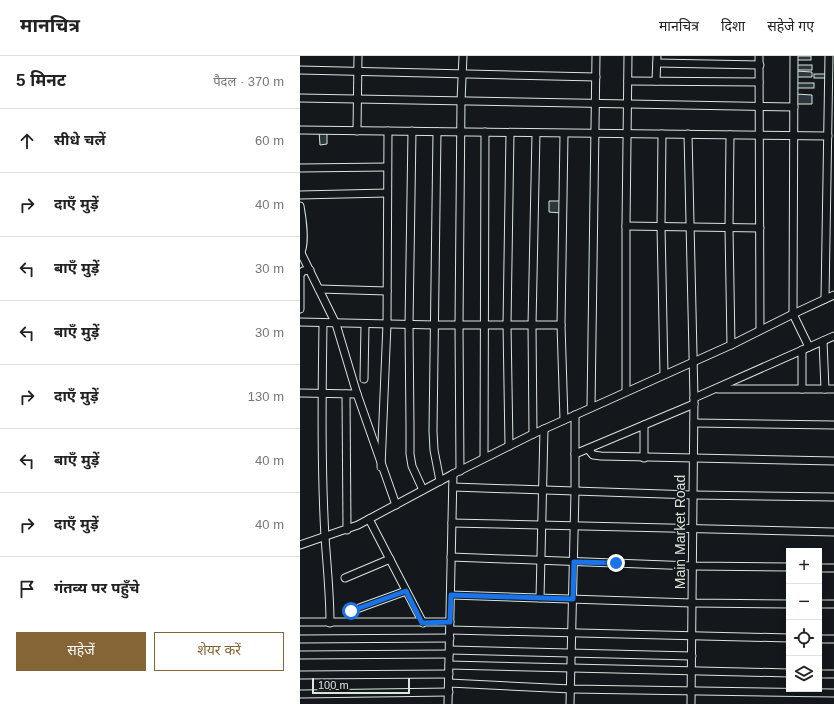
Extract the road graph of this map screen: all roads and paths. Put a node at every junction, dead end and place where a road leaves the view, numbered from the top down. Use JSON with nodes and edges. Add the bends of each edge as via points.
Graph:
{"nodes":[{"id":1,"x":358,"y":56,"type":"edge"},
{"id":2,"x":463,"y":56,"type":"edge"},
{"id":3,"x":596,"y":56,"type":"edge"},
{"id":4,"x":628,"y":56,"type":"edge"},
{"id":5,"x":759,"y":56,"type":"edge"},
{"id":6,"x":794,"y":56,"type":"edge"},
{"id":7,"x":829,"y":56,"type":"edge"},
{"id":8,"x":657,"y":59,"type":"edge"},
{"id":9,"x":760,"y":65,"type":"junction"},
{"id":10,"x":300,"y":70,"type":"edge"},
{"id":11,"x":358,"y":72,"type":"junction"},
{"id":12,"x":462,"y":75,"type":"junction"},
{"id":13,"x":596,"y":77,"type":"junction"},
{"id":14,"x":628,"y":81,"type":"junction"},
{"id":15,"x":656,"y":81,"type":"junction"},
{"id":16,"x":759,"y":82,"type":"junction"},
{"id":17,"x":300,"y":98,"type":"edge"},
{"id":18,"x":357,"y":99,"type":"junction"},
{"id":19,"x":461,"y":101,"type":"junction"},
{"id":20,"x":596,"y":103,"type":"junction"},
{"id":21,"x":628,"y":104,"type":"junction"},
{"id":22,"x":759,"y":106,"type":"junction"},
{"id":23,"x":794,"y":106,"type":"junction"},
{"id":24,"x":300,"y":130,"type":"edge"},
{"id":25,"x":357,"y":131,"type":"junction"},
{"id":26,"x":388,"y":131,"type":"junction"},
{"id":27,"x":412,"y":131,"type":"junction"},
{"id":28,"x":437,"y":132,"type":"junction"},
{"id":29,"x":461,"y":132,"type":"junction"},
{"id":30,"x":485,"y":132,"type":"junction"},
{"id":31,"x":510,"y":133,"type":"junction"},
{"id":32,"x":536,"y":133,"type":"junction"},
{"id":33,"x":564,"y":134,"type":"junction"},
{"id":34,"x":595,"y":134,"type":"junction"},
{"id":35,"x":627,"y":134,"type":"junction"},
{"id":36,"x":662,"y":134,"type":"junction"},
{"id":37,"x":688,"y":134,"type":"junction"},
{"id":38,"x":730,"y":135,"type":"junction"},
{"id":39,"x":759,"y":135,"type":"junction"},
{"id":40,"x":794,"y":136,"type":"junction"},
{"id":41,"x":828,"y":136,"type":"junction"},
{"id":42,"x":387,"y":167,"type":"junction"},
{"id":43,"x":300,"y":168,"type":"edge"},
{"id":44,"x":387,"y":193,"type":"junction"},
{"id":45,"x":300,"y":195,"type":"edge"},
{"id":46,"x":300,"y":206,"type":"edge"},
{"id":47,"x":626,"y":226,"type":"junction"},
{"id":48,"x":661,"y":226,"type":"junction"},
{"id":49,"x":690,"y":227,"type":"junction"},
{"id":50,"x":729,"y":228,"type":"junction"},
{"id":51,"x":760,"y":228,"type":"junction"},
{"id":52,"x":301,"y":254,"type":"edge"},
{"id":53,"x":310,"y":270,"type":"junction"},
{"id":54,"x":319,"y":289,"type":"junction"},
{"id":55,"x":387,"y":291,"type":"junction"},
{"id":56,"x":834,"y":295,"type":"edge"},
{"id":57,"x":825,"y":299,"type":"junction"},
{"id":58,"x":300,"y":309,"type":"edge"},
{"id":59,"x":793,"y":314,"type":"junction"},
{"id":60,"x":300,"y":322,"type":"edge"},
{"id":61,"x":323,"y":323,"type":"junction"},
{"id":62,"x":336,"y":324,"type":"junction"},
{"id":63,"x":365,"y":324,"type":"junction"},
{"id":64,"x":387,"y":324,"type":"junction"},
{"id":65,"x":409,"y":325,"type":"junction"},
{"id":66,"x":435,"y":325,"type":"junction"},
{"id":67,"x":459,"y":325,"type":"junction"},
{"id":68,"x":484,"y":325,"type":"junction"},
{"id":69,"x":508,"y":325,"type":"junction"},
{"id":70,"x":532,"y":325,"type":"junction"},
{"id":71,"x":561,"y":325,"type":"junction"},
{"id":72,"x":760,"y":329,"type":"junction"},
{"id":73,"x":834,"y":336,"type":"edge"},
{"id":74,"x":823,"y":341,"type":"junction"},
{"id":75,"x":731,"y":344,"type":"junction"},
{"id":76,"x":806,"y":349,"type":"junction"},
{"id":77,"x":693,"y":361,"type":"junction"},
{"id":78,"x":664,"y":374,"type":"junction"},
{"id":79,"x":364,"y":379,"type":"dead end"},
{"id":80,"x":715,"y":389,"type":"junction"},
{"id":81,"x":802,"y":389,"type":"junction"},
{"id":82,"x":825,"y":389,"type":"junction"},
{"id":83,"x":834,"y":389,"type":"edge"},
{"id":84,"x":626,"y":391,"type":"junction"},
{"id":85,"x":300,"y":393,"type":"edge"},
{"id":86,"x":322,"y":394,"type":"junction"},
{"id":87,"x":346,"y":394,"type":"junction"},
{"id":88,"x":357,"y":394,"type":"junction"},
{"id":89,"x":694,"y":401,"type":"junction"},
{"id":90,"x":592,"y":407,"type":"junction"},
{"id":91,"x":575,"y":415,"type":"junction"},
{"id":92,"x":564,"y":420,"type":"junction"},
{"id":93,"x":694,"y":423,"type":"junction"},
{"id":94,"x":644,"y":425,"type":"junction"},
{"id":95,"x":834,"y":426,"type":"edge"},
{"id":96,"x":544,"y":429,"type":"junction"},
{"id":97,"x":533,"y":434,"type":"junction"},
{"id":98,"x":508,"y":446,"type":"junction"},
{"id":99,"x":588,"y":449,"type":"junction"},
{"id":100,"x":575,"y":454,"type":"junction"},
{"id":101,"x":484,"y":458,"type":"junction"},
{"id":102,"x":644,"y":458,"type":"junction"},
{"id":103,"x":693,"y":459,"type":"junction"},
{"id":104,"x":834,"y":461,"type":"edge"},
{"id":105,"x":382,"y":467,"type":"junction"},
{"id":106,"x":457,"y":473,"type":"junction"},
{"id":107,"x":440,"y":481,"type":"junction"},
{"id":108,"x":453,"y":487,"type":"junction"},
{"id":109,"x":423,"y":490,"type":"junction"},
{"id":110,"x":542,"y":490,"type":"junction"},
{"id":111,"x":575,"y":491,"type":"junction"},
{"id":112,"x":693,"y":495,"type":"junction"},
{"id":113,"x":834,"y":497,"type":"edge"},
{"id":114,"x":396,"y":505,"type":"junction"},
{"id":115,"x":370,"y":519,"type":"junction"},
{"id":116,"x":452,"y":523,"type":"junction"},
{"id":117,"x":542,"y":525,"type":"junction"},
{"id":118,"x":574,"y":526,"type":"junction"},
{"id":119,"x":693,"y":529,"type":"junction"},
{"id":120,"x":347,"y":530,"type":"junction"},
{"id":121,"x":834,"y":532,"type":"edge"},
{"id":122,"x":325,"y":537,"type":"junction"},
{"id":123,"x":300,"y":546,"type":"edge"},
{"id":124,"x":452,"y":557,"type":"junction"},
{"id":125,"x":390,"y":559,"type":"junction"},
{"id":126,"x":541,"y":560,"type":"junction"},
{"id":127,"x":574,"y":562,"type":"junction"},
{"id":128,"x":693,"y":566,"type":"junction"},
{"id":129,"x":786,"y":567,"type":"edge"},
{"id":130,"x":822,"y":568,"type":"edge"},
{"id":131,"x":834,"y":568,"type":"edge"},
{"id":132,"x":346,"y":578,"type":"dead end"},
{"id":133,"x":406,"y":591,"type":"junction"},
{"id":134,"x":451,"y":595,"type":"junction"},
{"id":135,"x":540,"y":598,"type":"junction"},
{"id":136,"x":573,"y":599,"type":"junction"},
{"id":137,"x":692,"y":603,"type":"junction"},
{"id":138,"x":786,"y":604,"type":"edge"},
{"id":139,"x":822,"y":604,"type":"edge"},
{"id":140,"x":834,"y":604,"type":"edge"},
{"id":141,"x":351,"y":611,"type":"dead end"},
{"id":142,"x":300,"y":622,"type":"edge"},
{"id":143,"x":450,"y":622,"type":"junction"},
{"id":144,"x":330,"y":623,"type":"junction"},
{"id":145,"x":422,"y":623,"type":"junction"},
{"id":146,"x":572,"y":633,"type":"junction"},
{"id":147,"x":450,"y":634,"type":"junction"},
{"id":148,"x":692,"y":636,"type":"junction"},
{"id":149,"x":786,"y":638,"type":"edge"},
{"id":150,"x":300,"y":639,"type":"edge"},
{"id":151,"x":822,"y":639,"type":"edge"},
{"id":152,"x":834,"y":639,"type":"edge"},
{"id":153,"x":450,"y":652,"type":"junction"},
{"id":154,"x":571,"y":654,"type":"junction"},
{"id":155,"x":300,"y":655,"type":"edge"},
{"id":156,"x":692,"y":656,"type":"junction"},
{"id":157,"x":449,"y":665,"type":"junction"},
{"id":158,"x":571,"y":668,"type":"junction"},
{"id":159,"x":692,"y":671,"type":"junction"},
{"id":160,"x":786,"y":673,"type":"edge"},
{"id":161,"x":449,"y":674,"type":"junction"},
{"id":162,"x":822,"y":674,"type":"edge"},
{"id":163,"x":834,"y":674,"type":"edge"},
{"id":164,"x":300,"y":675,"type":"edge"},
{"id":165,"x":449,"y":683,"type":"junction"},
{"id":166,"x":571,"y":689,"type":"junction"},
{"id":167,"x":692,"y":691,"type":"junction"},
{"id":168,"x":448,"y":692,"type":"junction"},
{"id":169,"x":834,"y":693,"type":"edge"},
{"id":170,"x":300,"y":694,"type":"edge"},
{"id":171,"x":448,"y":704,"type":"edge"},
{"id":172,"x":570,"y":704,"type":"edge"},
{"id":173,"x":691,"y":704,"type":"edge"}],
"edges":[{"from":1,"to":11,"type":"street"},
{"from":2,"to":12,"type":"street"},
{"from":3,"to":13,"type":"street"},
{"from":4,"to":14,"type":"street"},
{"from":5,"to":9,"type":"street"},
{"from":6,"to":23,"type":"street"},
{"from":7,"to":41,"type":"street"},
{"from":8,"to":9,"type":"street"},
{"from":8,"to":15,"type":"street"},
{"from":9,"to":16,"type":"street"},
{"from":10,"to":11,"type":"street"},
{"from":11,"to":12,"type":"street"},
{"from":11,"to":18,"type":"street"},
{"from":12,"to":13,"type":"street"},
{"from":12,"to":19,"type":"street"},
{"from":13,"to":20,"type":"street"},
{"from":14,"to":15,"type":"street"},
{"from":14,"to":21,"type":"street"},
{"from":15,"to":16,"type":"street"},
{"from":16,"to":22,"type":"street"},
{"from":17,"to":18,"type":"street"},
{"from":18,"to":19,"type":"street"},
{"from":18,"to":25,"type":"street"},
{"from":19,"to":20,"type":"street"},
{"from":19,"to":29,"type":"street"},
{"from":20,"to":21,"type":"street"},
{"from":20,"to":34,"type":"street"},
{"from":21,"to":22,"type":"street"},
{"from":21,"to":35,"type":"street"},
{"from":22,"to":23,"type":"street"},
{"from":22,"to":39,"type":"street"},
{"from":23,"to":40,"type":"street"},
{"from":24,"to":25,"type":"street"},
{"from":25,"to":26,"type":"street"},
{"from":26,"to":27,"type":"street"},
{"from":26,"to":42,"type":"street"},
{"from":27,"to":28,"type":"street"},
{"from":27,"to":65,"type":"street"},
{"from":28,"to":29,"type":"street"},
{"from":28,"to":66,"type":"street"},
{"from":29,"to":30,"type":"street"},
{"from":29,"to":67,"type":"street"},
{"from":30,"to":31,"type":"street"},
{"from":30,"to":68,"type":"street"},
{"from":31,"to":32,"type":"street"},
{"from":31,"to":69,"type":"street"},
{"from":32,"to":33,"type":"street"},
{"from":32,"to":70,"type":"street"},
{"from":33,"to":34,"type":"street"},
{"from":33,"to":71,"type":"street"},
{"from":34,"to":35,"type":"street"},
{"from":34,"to":90,"type":"street"},
{"from":35,"to":36,"type":"street"},
{"from":35,"to":47,"type":"street"},
{"from":36,"to":37,"type":"street"},
{"from":36,"to":48,"type":"street"},
{"from":37,"to":38,"type":"street"},
{"from":37,"to":49,"type":"street","name":"Main Market Road"},
{"from":38,"to":39,"type":"street"},
{"from":38,"to":50,"type":"street"},
{"from":39,"to":40,"type":"street"},
{"from":39,"to":51,"type":"street"},
{"from":40,"to":41,"type":"street"},
{"from":40,"to":59,"type":"street"},
{"from":41,"to":57,"type":"street"},
{"from":42,"to":43,"type":"street"},
{"from":42,"to":44,"type":"street"},
{"from":44,"to":45,"type":"street"},
{"from":44,"to":55,"type":"street"},
{"from":46,"to":52,"type":"street","via":[[303,245]]},
{"from":47,"to":48,"type":"street"},
{"from":47,"to":84,"type":"street"},
{"from":48,"to":49,"type":"street"},
{"from":48,"to":78,"type":"street"},
{"from":49,"to":50,"type":"street"},
{"from":49,"to":77,"type":"street","name":"Main Market Road"},
{"from":50,"to":51,"type":"street"},
{"from":50,"to":75,"type":"street"},
{"from":51,"to":72,"type":"street"},
{"from":52,"to":53,"type":"street"},
{"from":53,"to":54,"type":"street"},
{"from":53,"to":58,"type":"street","via":[[303,271],[300,275]]},
{"from":54,"to":55,"type":"street"},
{"from":54,"to":62,"type":"street"},
{"from":55,"to":64,"type":"street"},
{"from":56,"to":57,"type":"street"},
{"from":57,"to":59,"type":"street"},
{"from":59,"to":72,"type":"street"},
{"from":59,"to":76,"type":"street"},
{"from":60,"to":61,"type":"street"},
{"from":61,"to":62,"type":"street"},
{"from":61,"to":86,"type":"street"},
{"from":62,"to":63,"type":"street"},
{"from":62,"to":88,"type":"street"},
{"from":63,"to":64,"type":"street"},
{"from":63,"to":79,"type":"street"},
{"from":64,"to":65,"type":"street"},
{"from":64,"to":105,"type":"street"},
{"from":65,"to":66,"type":"street"},
{"from":65,"to":109,"type":"street","via":[[410,454],[412,466]]},
{"from":66,"to":67,"type":"street"},
{"from":66,"to":107,"type":"street","via":[[433,431]]},
{"from":67,"to":68,"type":"street"},
{"from":67,"to":106,"type":"street"},
{"from":68,"to":69,"type":"street"},
{"from":68,"to":101,"type":"street"},
{"from":69,"to":70,"type":"street"},
{"from":69,"to":98,"type":"street"},
{"from":70,"to":71,"type":"street"},
{"from":70,"to":97,"type":"street"},
{"from":71,"to":92,"type":"street"},
{"from":72,"to":75,"type":"street"},
{"from":73,"to":74,"type":"street"},
{"from":74,"to":76,"type":"street"},
{"from":74,"to":82,"type":"street"},
{"from":75,"to":77,"type":"street"},
{"from":76,"to":80,"type":"street"},
{"from":76,"to":81,"type":"street"},
{"from":77,"to":78,"type":"street"},
{"from":77,"to":89,"type":"street","name":"Main Market Road"},
{"from":78,"to":84,"type":"street"},
{"from":80,"to":81,"type":"street"},
{"from":80,"to":89,"type":"street"},
{"from":81,"to":82,"type":"street"},
{"from":82,"to":83,"type":"street"},
{"from":84,"to":90,"type":"street"},
{"from":85,"to":86,"type":"street"},
{"from":86,"to":87,"type":"street"},
{"from":86,"to":122,"type":"street"},
{"from":87,"to":88,"type":"street"},
{"from":87,"to":120,"type":"street"},
{"from":88,"to":105,"type":"street"},
{"from":89,"to":93,"type":"street","name":"Main Market Road"},
{"from":89,"to":94,"type":"street"},
{"from":90,"to":91,"type":"street"},
{"from":91,"to":92,"type":"street"},
{"from":91,"to":100,"type":"street"},
{"from":92,"to":96,"type":"street"},
{"from":93,"to":95,"type":"street"},
{"from":93,"to":103,"type":"street","name":"Main Market Road"},
{"from":94,"to":99,"type":"street"},
{"from":94,"to":102,"type":"street"},
{"from":96,"to":97,"type":"street"},
{"from":96,"to":110,"type":"street"},
{"from":97,"to":98,"type":"street"},
{"from":98,"to":101,"type":"street"},
{"from":99,"to":100,"type":"street"},
{"from":99,"to":102,"type":"street","via":[[596,456]]},
{"from":100,"to":111,"type":"street"},
{"from":101,"to":106,"type":"street"},
{"from":102,"to":103,"type":"street"},
{"from":103,"to":104,"type":"street"},
{"from":103,"to":112,"type":"street","name":"Main Market Road"},
{"from":105,"to":114,"type":"street"},
{"from":106,"to":107,"type":"street"},
{"from":106,"to":108,"type":"street"},
{"from":107,"to":109,"type":"street"},
{"from":108,"to":110,"type":"street"},
{"from":108,"to":116,"type":"street"},
{"from":109,"to":114,"type":"street"},
{"from":110,"to":111,"type":"street"},
{"from":110,"to":117,"type":"street"},
{"from":111,"to":112,"type":"street"},
{"from":111,"to":118,"type":"street"},
{"from":112,"to":113,"type":"street"},
{"from":112,"to":119,"type":"street","name":"Main Market Road"},
{"from":114,"to":115,"type":"street"},
{"from":115,"to":120,"type":"street"},
{"from":115,"to":125,"type":"street"},
{"from":116,"to":117,"type":"street"},
{"from":116,"to":124,"type":"street"},
{"from":117,"to":118,"type":"street"},
{"from":117,"to":126,"type":"street"},
{"from":118,"to":119,"type":"street"},
{"from":118,"to":127,"type":"street"},
{"from":119,"to":121,"type":"street"},
{"from":119,"to":128,"type":"street","name":"Main Market Road"},
{"from":120,"to":122,"type":"street"},
{"from":122,"to":123,"type":"street"},
{"from":122,"to":144,"type":"street"},
{"from":124,"to":126,"type":"street"},
{"from":124,"to":134,"type":"street"},
{"from":125,"to":132,"type":"street"},
{"from":125,"to":133,"type":"street"},
{"from":126,"to":127,"type":"street"},
{"from":126,"to":135,"type":"street"},
{"from":127,"to":128,"type":"street"},
{"from":127,"to":136,"type":"street"},
{"from":128,"to":129,"type":"street"},
{"from":128,"to":137,"type":"street","name":"Main Market Road"},
{"from":130,"to":131,"type":"street"},
{"from":133,"to":141,"type":"street"},
{"from":133,"to":145,"type":"street"},
{"from":134,"to":135,"type":"street"},
{"from":134,"to":143,"type":"street"},
{"from":135,"to":136,"type":"street"},
{"from":136,"to":137,"type":"street"},
{"from":136,"to":146,"type":"street"},
{"from":137,"to":138,"type":"street"},
{"from":137,"to":148,"type":"street","name":"Main Market Road"},
{"from":139,"to":140,"type":"street"},
{"from":142,"to":144,"type":"street"},
{"from":143,"to":145,"type":"street"},
{"from":143,"to":147,"type":"street"},
{"from":144,"to":145,"type":"street"},
{"from":146,"to":147,"type":"street"},
{"from":146,"to":148,"type":"street"},
{"from":146,"to":154,"type":"street"},
{"from":147,"to":150,"type":"street"},
{"from":147,"to":153,"type":"street"},
{"from":148,"to":149,"type":"street"},
{"from":148,"to":156,"type":"street","name":"Main Market Road"},
{"from":151,"to":152,"type":"street"},
{"from":153,"to":154,"type":"street"},
{"from":153,"to":155,"type":"street"},
{"from":153,"to":157,"type":"street"},
{"from":154,"to":156,"type":"street"},
{"from":154,"to":158,"type":"street"},
{"from":156,"to":159,"type":"street","name":"Main Market Road"},
{"from":157,"to":158,"type":"street"},
{"from":157,"to":161,"type":"street"},
{"from":158,"to":159,"type":"street"},
{"from":158,"to":166,"type":"street"},
{"from":159,"to":160,"type":"street"},
{"from":159,"to":167,"type":"street","name":"Main Market Road"},
{"from":161,"to":164,"type":"street"},
{"from":161,"to":165,"type":"street"},
{"from":162,"to":163,"type":"street"},
{"from":165,"to":166,"type":"street"},
{"from":165,"to":168,"type":"street"},
{"from":166,"to":167,"type":"street"},
{"from":166,"to":172,"type":"street"},
{"from":167,"to":169,"type":"street"},
{"from":167,"to":173,"type":"street","name":"Main Market Road"},
{"from":168,"to":170,"type":"street"},
{"from":168,"to":171,"type":"street"}]}
